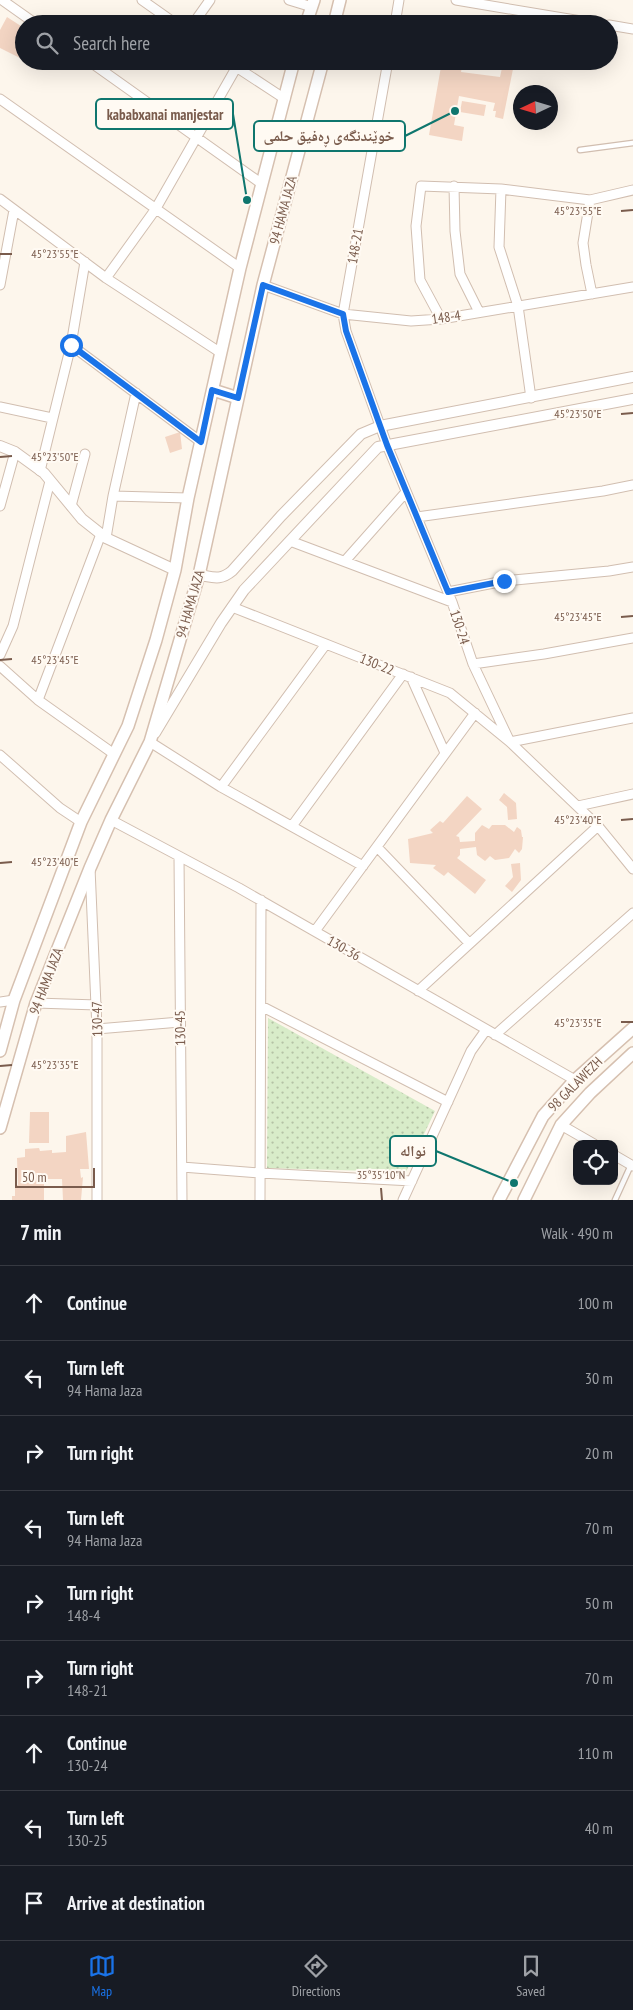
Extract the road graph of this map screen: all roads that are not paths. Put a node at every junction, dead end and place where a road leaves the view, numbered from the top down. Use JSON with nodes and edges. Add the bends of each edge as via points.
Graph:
{"nodes":[{"id":1,"x":2,"y":0,"type":"edge"},
{"id":2,"x":142,"y":0,"type":"edge"},
{"id":3,"x":210,"y":0,"type":"edge"},
{"id":4,"x":289,"y":0,"type":"edge"},
{"id":5,"x":340,"y":0,"type":"edge"},
{"id":6,"x":399,"y":0,"type":"edge"},
{"id":7,"x":456,"y":0,"type":"edge"},
{"id":8,"x":313,"y":4,"type":"edge"},
{"id":9,"x":511,"y":4,"type":"edge"},
{"id":10,"x":23,"y":15,"type":"edge"},
{"id":11,"x":163,"y":15,"type":"edge"},
{"id":12,"x":199,"y":15,"type":"edge"},
{"id":13,"x":336,"y":15,"type":"edge"},
{"id":14,"x":396,"y":15,"type":"edge"},
{"id":15,"x":560,"y":15,"type":"edge"},
{"id":16,"x":618,"y":27,"type":"edge"},
{"id":17,"x":633,"y":30,"type":"edge"},
{"id":18,"x":102,"y":70,"type":"edge"},
{"id":19,"x":235,"y":70,"type":"edge"},
{"id":20,"x":239,"y":70,"type":"edge"},
{"id":21,"x":292,"y":70,"type":"edge"},
{"id":22,"x":321,"y":70,"type":"edge"},
{"id":23,"x":386,"y":70,"type":"edge"},
{"id":24,"x":0,"y":99,"type":"edge"},
{"id":25,"x":285,"y":99,"type":"junction"},
{"id":26,"x":197,"y":136,"type":"junction"},
{"id":27,"x":633,"y":143,"type":"edge"},
{"id":28,"x":580,"y":150,"type":"dead end"},
{"id":29,"x":262,"y":184,"type":"junction"},
{"id":30,"x":454,"y":186,"type":"junction"},
{"id":31,"x":501,"y":189,"type":"junction"},
{"id":32,"x":633,"y":190,"type":"edge"},
{"id":33,"x":0,"y":199,"type":"edge"},
{"id":34,"x":590,"y":200,"type":"junction"},
{"id":35,"x":14,"y":210,"type":"junction"},
{"id":36,"x":155,"y":210,"type":"junction"},
{"id":37,"x":85,"y":262,"type":"junction"},
{"id":38,"x":240,"y":268,"type":"junction"},
{"id":39,"x":106,"y":278,"type":"junction"},
{"id":40,"x":0,"y":285,"type":"edge"},
{"id":41,"x":263,"y":285,"type":"junction"},
{"id":42,"x":633,"y":287,"type":"edge"},
{"id":43,"x":592,"y":294,"type":"junction"},
{"id":44,"x":518,"y":306,"type":"junction"},
{"id":45,"x":479,"y":312,"type":"junction"},
{"id":46,"x":343,"y":314,"type":"junction"},
{"id":47,"x":441,"y":319,"type":"junction"},
{"id":48,"x":71,"y":345,"type":"junction"},
{"id":49,"x":221,"y":353,"type":"junction"},
{"id":50,"x":633,"y":377,"type":"edge"},
{"id":51,"x":212,"y":390,"type":"junction"},
{"id":52,"x":136,"y":393,"type":"junction"},
{"id":53,"x":238,"y":398,"type":"junction"},
{"id":54,"x":531,"y":398,"type":"junction"},
{"id":55,"x":633,"y":399,"type":"edge"},
{"id":56,"x":0,"y":407,"type":"edge"},
{"id":57,"x":52,"y":418,"type":"junction"},
{"id":58,"x":380,"y":426,"type":"junction"},
{"id":59,"x":201,"y":442,"type":"junction"},
{"id":60,"x":387,"y":445,"type":"junction"},
{"id":61,"x":0,"y":446,"type":"edge"},
{"id":62,"x":15,"y":452,"type":"junction"},
{"id":63,"x":85,"y":454,"type":"dead end"},
{"id":64,"x":40,"y":471,"type":"junction"},
{"id":65,"x":50,"y":481,"type":"junction"},
{"id":66,"x":633,"y":485,"type":"edge"},
{"id":67,"x":406,"y":492,"type":"junction"},
{"id":68,"x":113,"y":496,"type":"junction"},
{"id":69,"x":188,"y":498,"type":"junction"},
{"id":70,"x":0,"y":506,"type":"edge"},
{"id":71,"x":71,"y":506,"type":"junction"},
{"id":72,"x":417,"y":517,"type":"junction"},
{"id":73,"x":103,"y":536,"type":"junction"},
{"id":74,"x":290,"y":541,"type":"junction"},
{"id":75,"x":345,"y":561,"type":"junction"},
{"id":76,"x":633,"y":567,"type":"edge"},
{"id":77,"x":175,"y":570,"type":"junction"},
{"id":78,"x":199,"y":574,"type":"junction"},
{"id":79,"x":448,"y":592,"type":"junction"},
{"id":80,"x":452,"y":602,"type":"junction"},
{"id":81,"x":232,"y":607,"type":"junction"},
{"id":82,"x":633,"y":638,"type":"edge"},
{"id":83,"x":326,"y":644,"type":"junction"},
{"id":84,"x":0,"y":655,"type":"edge"},
{"id":85,"x":473,"y":664,"type":"junction"},
{"id":86,"x":0,"y":666,"type":"edge"},
{"id":87,"x":407,"y":676,"type":"junction"},
{"id":88,"x":38,"y":700,"type":"junction"},
{"id":89,"x":475,"y":713,"type":"junction"},
{"id":90,"x":633,"y":718,"type":"edge"},
{"id":91,"x":150,"y":742,"type":"junction"},
{"id":92,"x":510,"y":742,"type":"junction"},
{"id":93,"x":114,"y":754,"type":"junction"},
{"id":94,"x":445,"y":754,"type":"junction"},
{"id":95,"x":0,"y":755,"type":"edge"},
{"id":96,"x":221,"y":787,"type":"junction"},
{"id":97,"x":633,"y":794,"type":"edge"},
{"id":98,"x":578,"y":806,"type":"junction"},
{"id":99,"x":111,"y":820,"type":"junction"},
{"id":100,"x":81,"y":822,"type":"junction"},
{"id":101,"x":292,"y":826,"type":"junction"},
{"id":102,"x":598,"y":826,"type":"junction"},
{"id":103,"x":377,"y":847,"type":"junction"},
{"id":104,"x":179,"y":857,"type":"junction"},
{"id":105,"x":363,"y":866,"type":"junction"},
{"id":106,"x":90,"y":868,"type":"junction"},
{"id":107,"x":633,"y":869,"type":"edge"},
{"id":108,"x":261,"y":900,"type":"junction"},
{"id":109,"x":633,"y":913,"type":"edge"},
{"id":110,"x":315,"y":931,"type":"junction"},
{"id":111,"x":469,"y":943,"type":"junction"},
{"id":112,"x":418,"y":990,"type":"junction"},
{"id":113,"x":14,"y":1000,"type":"junction"},
{"id":114,"x":0,"y":1002,"type":"edge"},
{"id":115,"x":36,"y":1003,"type":"junction"},
{"id":116,"x":96,"y":1005,"type":"junction"},
{"id":117,"x":261,"y":1006,"type":"junction"},
{"id":118,"x":180,"y":1022,"type":"junction"},
{"id":119,"x":633,"y":1028,"type":"edge"},
{"id":120,"x":97,"y":1029,"type":"junction"},
{"id":121,"x":486,"y":1030,"type":"junction"},
{"id":122,"x":495,"y":1035,"type":"junction"},
{"id":123,"x":0,"y":1051,"type":"edge"},
{"id":124,"x":633,"y":1053,"type":"edge"},
{"id":125,"x":575,"y":1080,"type":"junction"},
{"id":126,"x":448,"y":1102,"type":"junction"},
{"id":127,"x":561,"y":1125,"type":"junction"},
{"id":128,"x":0,"y":1128,"type":"edge"},
{"id":129,"x":587,"y":1140,"type":"edge"},
{"id":130,"x":618,"y":1158,"type":"edge"},
{"id":131,"x":632,"y":1166,"type":"edge"},
{"id":132,"x":182,"y":1167,"type":"junction"},
{"id":133,"x":260,"y":1173,"type":"junction"},
{"id":134,"x":412,"y":1181,"type":"junction"},
{"id":135,"x":97,"y":1200,"type":"edge"},
{"id":136,"x":182,"y":1200,"type":"edge"},
{"id":137,"x":260,"y":1200,"type":"edge"},
{"id":138,"x":403,"y":1200,"type":"edge"},
{"id":139,"x":499,"y":1200,"type":"edge"},
{"id":140,"x":524,"y":1200,"type":"edge"},
{"id":141,"x":615,"y":1200,"type":"edge"}],
"edges":[{"from":1,"to":10,"type":"street"},
{"from":2,"to":11,"type":"street"},
{"from":3,"to":12,"type":"street"},
{"from":4,"to":8,"type":"street"},
{"from":5,"to":13,"type":"main road"},
{"from":6,"to":14,"type":"street"},
{"from":7,"to":9,"type":"street"},
{"from":9,"to":15,"type":"street"},
{"from":16,"to":17,"type":"street"},
{"from":18,"to":26,"type":"street"},
{"from":19,"to":26,"type":"street"},
{"from":20,"to":25,"type":"street"},
{"from":21,"to":25,"type":"main road","name":"94 HAMA JAZA"},
{"from":22,"to":41,"type":"main road","name":"94 HAMA JAZA"},
{"from":23,"to":46,"type":"street","name":"148-21"},
{"from":24,"to":36,"type":"street"},
{"from":25,"to":29,"type":"main road","name":"94 HAMA JAZA"},
{"from":26,"to":29,"type":"street"},
{"from":26,"to":36,"type":"street"},
{"from":27,"to":28,"type":"lane"},
{"from":29,"to":38,"type":"main road","name":"94 HAMA JAZA"},
{"from":30,"to":31,"type":"street"},
{"from":30,"to":45,"type":"street","via":[[460,274]]},
{"from":30,"to":47,"type":"street","via":[[421,186],[416,226],[420,280]]},
{"from":31,"to":34,"type":"street"},
{"from":31,"to":44,"type":"street","via":[[500,247]]},
{"from":32,"to":34,"type":"street"},
{"from":33,"to":35,"type":"street"},
{"from":34,"to":43,"type":"street","via":[[584,243]]},
{"from":35,"to":37,"type":"street"},
{"from":35,"to":40,"type":"street"},
{"from":36,"to":38,"type":"street"},
{"from":36,"to":39,"type":"street"},
{"from":37,"to":39,"type":"street"},
{"from":37,"to":48,"type":"street"},
{"from":38,"to":49,"type":"main road","name":"94 HAMA JAZA"},
{"from":39,"to":49,"type":"street"},
{"from":41,"to":46,"type":"street","name":"148-4"},
{"from":41,"to":53,"type":"main road","name":"94 HAMA JAZA"},
{"from":42,"to":43,"type":"street","name":"148-4"},
{"from":43,"to":44,"type":"street","name":"148-4"},
{"from":44,"to":45,"type":"street","name":"148-4"},
{"from":44,"to":54,"type":"street"},
{"from":45,"to":47,"type":"street","name":"148-4"},
{"from":46,"to":47,"type":"street","name":"148-4","via":[[411,321]]},
{"from":46,"to":58,"type":"street","name":"148-21"},
{"from":48,"to":52,"type":"street"},
{"from":48,"to":57,"type":"street"},
{"from":49,"to":51,"type":"main road","name":"94 HAMA JAZA"},
{"from":50,"to":54,"type":"street"},
{"from":51,"to":53,"type":"main road"},
{"from":51,"to":59,"type":"main road","name":"94 HAMA JAZA"},
{"from":52,"to":59,"type":"street"},
{"from":52,"to":68,"type":"street"},
{"from":53,"to":78,"type":"main road","name":"94 HAMA JAZA"},
{"from":54,"to":58,"type":"street"},
{"from":55,"to":60,"type":"street"},
{"from":56,"to":57,"type":"street"},
{"from":57,"to":64,"type":"street"},
{"from":58,"to":60,"type":"street","name":"130-24"},
{"from":58,"to":78,"type":"street","via":[[361,434],[225,577]]},
{"from":59,"to":69,"type":"main road","name":"94 HAMA JAZA"},
{"from":60,"to":67,"type":"street","name":"130-24"},
{"from":60,"to":74,"type":"street","via":[[378,447]]},
{"from":61,"to":62,"type":"street"},
{"from":62,"to":64,"type":"street"},
{"from":62,"to":70,"type":"street"},
{"from":63,"to":71,"type":"street"},
{"from":64,"to":65,"type":"street"},
{"from":65,"to":71,"type":"street"},
{"from":65,"to":84,"type":"street","via":[[13,626]]},
{"from":66,"to":72,"type":"street"},
{"from":67,"to":72,"type":"street","name":"130-24"},
{"from":67,"to":75,"type":"street"},
{"from":68,"to":69,"type":"street"},
{"from":68,"to":73,"type":"street"},
{"from":69,"to":77,"type":"main road","name":"94 HAMA JAZA"},
{"from":71,"to":73,"type":"street"},
{"from":72,"to":79,"type":"street","name":"130-24"},
{"from":73,"to":77,"type":"street"},
{"from":73,"to":88,"type":"street"},
{"from":74,"to":75,"type":"street"},
{"from":74,"to":81,"type":"street"},
{"from":75,"to":80,"type":"street"},
{"from":76,"to":79,"type":"street","via":[[504,581]]},
{"from":77,"to":93,"type":"main road","name":"94 HAMA JAZA","via":[[128,726]]},
{"from":78,"to":91,"type":"main road","name":"94 HAMA JAZA"},
{"from":79,"to":80,"type":"street","name":"130-24"},
{"from":80,"to":85,"type":"street","name":"130-24"},
{"from":81,"to":83,"type":"street","name":"130-22"},
{"from":81,"to":91,"type":"street"},
{"from":82,"to":85,"type":"street"},
{"from":83,"to":87,"type":"street","name":"130-22"},
{"from":83,"to":96,"type":"street"},
{"from":85,"to":92,"type":"street","name":"130-24"},
{"from":86,"to":88,"type":"street"},
{"from":87,"to":89,"type":"street","name":"130-22","via":[[450,693]]},
{"from":87,"to":94,"type":"street"},
{"from":87,"to":101,"type":"street"},
{"from":88,"to":93,"type":"street"},
{"from":89,"to":92,"type":"street","name":"130-22"},
{"from":89,"to":94,"type":"street"},
{"from":90,"to":92,"type":"street"},
{"from":91,"to":96,"type":"street"},
{"from":91,"to":99,"type":"main road","name":"94 HAMA JAZA"},
{"from":92,"to":98,"type":"street","name":"130-22"},
{"from":93,"to":100,"type":"main road","name":"94 HAMA JAZA"},
{"from":94,"to":103,"type":"street"},
{"from":95,"to":100,"type":"street","via":[[60,808]]},
{"from":96,"to":101,"type":"street"},
{"from":97,"to":98,"type":"street"},
{"from":98,"to":102,"type":"street","name":"130-22"},
{"from":99,"to":104,"type":"street","name":"130-36"},
{"from":99,"to":106,"type":"main road","name":"94 HAMA JAZA"},
{"from":100,"to":113,"type":"main road","name":"94 HAMA JAZA"},
{"from":101,"to":105,"type":"street"},
{"from":102,"to":107,"type":"street","name":"130-22"},
{"from":102,"to":111,"type":"street"},
{"from":103,"to":105,"type":"street"},
{"from":103,"to":111,"type":"street"},
{"from":104,"to":108,"type":"street","name":"130-36"},
{"from":104,"to":118,"type":"street","name":"130-45"},
{"from":105,"to":110,"type":"street"},
{"from":106,"to":115,"type":"main road","name":"94 HAMA JAZA"},
{"from":106,"to":116,"type":"street","name":"130-47"},
{"from":108,"to":110,"type":"street","name":"130-36"},
{"from":108,"to":117,"type":"street"},
{"from":109,"to":122,"type":"street"},
{"from":110,"to":112,"type":"street","name":"130-36"},
{"from":111,"to":112,"type":"street"},
{"from":112,"to":121,"type":"street","name":"130-36"},
{"from":113,"to":114,"type":"street"},
{"from":113,"to":123,"type":"main road","name":"94 HAMA JAZA"},
{"from":115,"to":116,"type":"street"},
{"from":115,"to":128,"type":"main road","name":"94 HAMA JAZA"},
{"from":116,"to":120,"type":"street","name":"130-47"},
{"from":117,"to":126,"type":"street"},
{"from":117,"to":133,"type":"street"},
{"from":118,"to":120,"type":"street"},
{"from":118,"to":132,"type":"street","name":"130-45"},
{"from":119,"to":125,"type":"main road","name":"98 GALAWEZH"},
{"from":120,"to":135,"type":"street","name":"130-47"},
{"from":121,"to":122,"type":"street","name":"130-36"},
{"from":121,"to":126,"type":"street","via":[[471,1051]]},
{"from":122,"to":125,"type":"street","name":"130-36"},
{"from":124,"to":127,"type":"main road","name":"98 GALAWEZH","via":[[590,1092]]},
{"from":125,"to":139,"type":"main road","name":"98 GALAWEZH","via":[[543,1116]]},
{"from":126,"to":134,"type":"street"},
{"from":127,"to":129,"type":"street"},
{"from":127,"to":140,"type":"main road","name":"98 GALAWEZH"},
{"from":130,"to":131,"type":"street"},
{"from":131,"to":141,"type":"lane"},
{"from":132,"to":133,"type":"street"},
{"from":132,"to":136,"type":"street","name":"130-45"},
{"from":133,"to":134,"type":"street"},
{"from":133,"to":137,"type":"street"},
{"from":134,"to":138,"type":"street"}]}
